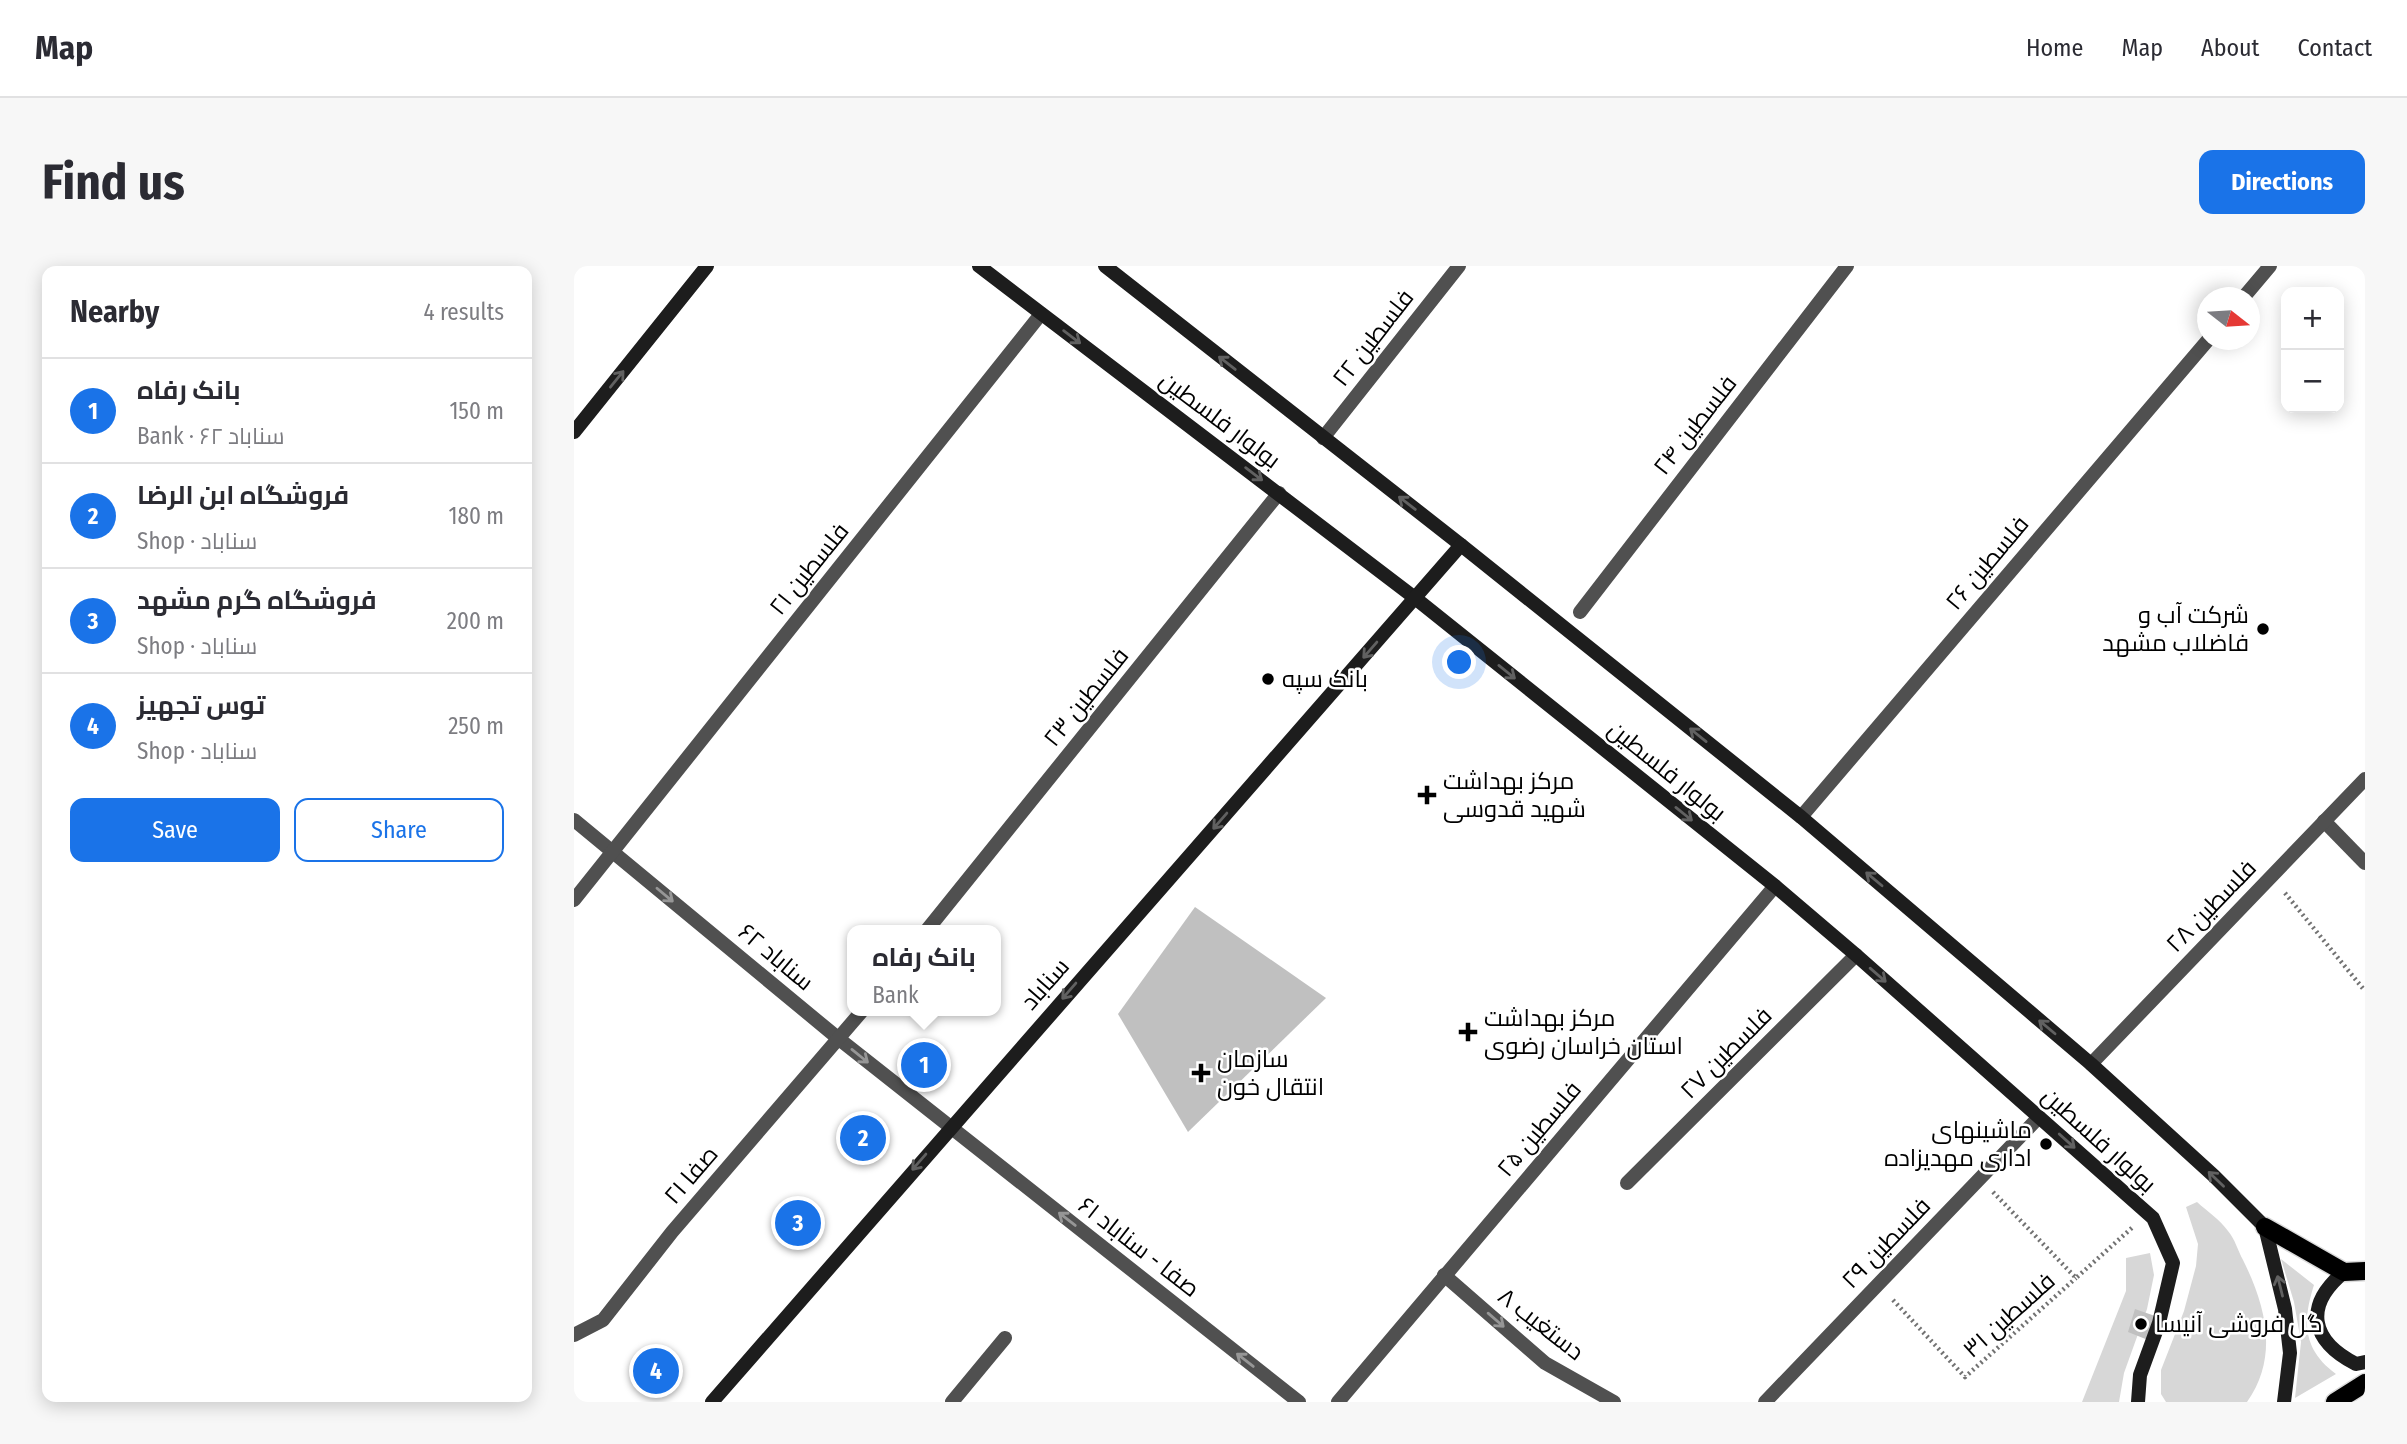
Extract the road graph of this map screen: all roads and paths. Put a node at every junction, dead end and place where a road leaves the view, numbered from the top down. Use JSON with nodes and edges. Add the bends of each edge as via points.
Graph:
{"nodes":[{"id":1,"x":707,"y":266,"type":"edge"},
{"id":2,"x":979,"y":266,"type":"edge"},
{"id":3,"x":1105,"y":266,"type":"edge"},
{"id":4,"x":1459,"y":266,"type":"edge"},
{"id":5,"x":1847,"y":266,"type":"edge"},
{"id":6,"x":2270,"y":266,"type":"edge"},
{"id":7,"x":2252,"y":287,"type":"edge"},
{"id":8,"x":1041,"y":314,"type":"junction"},
{"id":9,"x":2199,"y":350,"type":"edge"},
{"id":10,"x":574,"y":432,"type":"edge"},
{"id":11,"x":1323,"y":438,"type":"junction"},
{"id":12,"x":1279,"y":493,"type":"junction"},
{"id":13,"x":1461,"y":545,"type":"junction"},
{"id":14,"x":1415,"y":598,"type":"junction"},
{"id":15,"x":1580,"y":612,"type":"dead end"},
{"id":16,"x":2365,"y":779,"type":"edge"},
{"id":17,"x":1801,"y":817,"type":"junction"},
{"id":18,"x":574,"y":820,"type":"edge"},
{"id":19,"x":2324,"y":821,"type":"junction"},
{"id":20,"x":613,"y":852,"type":"junction"},
{"id":21,"x":2365,"y":863,"type":"edge"},
{"id":22,"x":2271,"y":876,"type":"junction"},
{"id":23,"x":1775,"y":886,"type":"junction"},
{"id":24,"x":574,"y":900,"type":"edge"},
{"id":25,"x":931,"y":925,"type":"edge"},
{"id":26,"x":1856,"y":955,"type":"junction"},
{"id":27,"x":2365,"y":991,"type":"edge"},
{"id":28,"x":858,"y":1016,"type":"edge"},
{"id":29,"x":839,"y":1039,"type":"junction"},
{"id":30,"x":2091,"y":1064,"type":"junction"},
{"id":31,"x":2039,"y":1116,"type":"junction"},
{"id":32,"x":950,"y":1127,"type":"junction"},
{"id":33,"x":1979,"y":1179,"type":"junction"},
{"id":34,"x":1628,"y":1183,"type":"dead end"},
{"id":35,"x":2148,"y":1213,"type":"junction"},
{"id":36,"x":2265,"y":1227,"type":"junction"},
{"id":37,"x":2365,"y":1271,"type":"edge"},
{"id":38,"x":2344,"y":1272,"type":"junction"},
{"id":39,"x":1444,"y":1275,"type":"junction"},
{"id":40,"x":2076,"y":1278,"type":"junction"},
{"id":41,"x":1878,"y":1284,"type":"junction"},
{"id":42,"x":575,"y":1335,"type":"edge"},
{"id":43,"x":1005,"y":1338,"type":"dead end"},
{"id":44,"x":2365,"y":1362,"type":"edge"},
{"id":45,"x":2365,"y":1383,"type":"edge"},
{"id":46,"x":712,"y":1402,"type":"edge"},
{"id":47,"x":952,"y":1402,"type":"edge"},
{"id":48,"x":1299,"y":1402,"type":"edge"},
{"id":49,"x":1338,"y":1402,"type":"edge"},
{"id":50,"x":1614,"y":1402,"type":"edge"},
{"id":51,"x":1765,"y":1402,"type":"edge"},
{"id":52,"x":2138,"y":1402,"type":"edge"},
{"id":53,"x":2284,"y":1402,"type":"edge"},
{"id":54,"x":2335,"y":1402,"type":"edge"}],
"edges":[{"from":10,"to":1,"type":"main road","one_way":true},
{"from":2,"to":8,"type":"main road","name":"بولوار فلسطین"},
{"from":11,"to":3,"type":"main road","name":"بولوار فلسطین","one_way":true},
{"from":4,"to":11,"type":"street","name":"فلسطین ۲۲"},
{"from":5,"to":15,"type":"street","name":"فلسطین ۲۴"},
{"from":6,"to":7,"type":"street"},
{"from":8,"to":12,"type":"main road","name":"بولوار فلسطین","one_way":true},
{"from":8,"to":20,"type":"street","name":"فلسطین ۲۱"},
{"from":9,"to":17,"type":"street","name":"فلسطین ۲۶"},
{"from":13,"to":11,"type":"main road","name":"بولوار فلسطین","one_way":true},
{"from":12,"to":14,"type":"main road","name":"بولوار فلسطین"},
{"from":12,"to":25,"type":"street","name":"فلسطین ۲۳"},
{"from":13,"to":14,"type":"main road","name":"سناباد"},
{"from":17,"to":13,"type":"main road","name":"بولوار فلسطین","one_way":true},
{"from":14,"to":23,"type":"main road","name":"بولوار فلسطین","one_way":true},
{"from":14,"to":32,"type":"main road","name":"سناباد","one_way":true},
{"from":16,"to":19,"type":"street","name":"فلسطین ۲۸"},
{"from":30,"to":17,"type":"main road","name":"بولوار فلسطین","one_way":true},
{"from":18,"to":20,"type":"street","name":"سناباد ۶۲"},
{"from":19,"to":21,"type":"street"},
{"from":19,"to":22,"type":"street","name":"فلسطین ۲۸"},
{"from":20,"to":24,"type":"street","name":"فلسطین ۲۱"},
{"from":20,"to":29,"type":"street","name":"سناباد ۶۲","one_way":true},
{"from":22,"to":27,"type":"path"},
{"from":22,"to":30,"type":"street","name":"فلسطین ۲۸"},
{"from":23,"to":26,"type":"main road","name":"بولوار فلسطین"},
{"from":23,"to":39,"type":"street","name":"فلسطین ۲۵"},
{"from":26,"to":31,"type":"main road","name":"بولوار فلسطین","one_way":true},
{"from":26,"to":34,"type":"street","name":"فلسطین ۲۷"},
{"from":28,"to":29,"type":"street"},
{"from":29,"to":32,"type":"street","name":"سناباد ۶۲","one_way":true},
{"from":29,"to":42,"type":"street","name":"صفا ۲۱","via":[[603,1320]]},
{"from":36,"to":30,"type":"main road","name":"بولوار فلسطین","one_way":true},
{"from":31,"to":33,"type":"street","name":"فلسطین ۲۹"},
{"from":31,"to":35,"type":"main road","name":"بولوار فلسطین","one_way":true},
{"from":32,"to":46,"type":"main road","name":"سناباد","one_way":true},
{"from":48,"to":32,"type":"street","name":"صفا - سناباد ۶۱","one_way":true},
{"from":33,"to":40,"type":"path","name":"فلسطین ۳۱"},
{"from":33,"to":41,"type":"street","name":"فلسطین ۲۹"},
{"from":35,"to":40,"type":"path","name":"فلسطین ۳۱"},
{"from":35,"to":52,"type":"main road","name":"بولوار فلسطین","via":[[2173,1263],[2159,1323],[2140,1375]]},
{"from":36,"to":38,"type":"main road"},
{"from":53,"to":36,"type":"main road","one_way":true,"via":[[2290,1353],[2285,1309]]},
{"from":37,"to":38,"type":"main road"},
{"from":38,"to":44,"type":"main road","via":[[2331,1282],[2318,1306],[2318,1325],[2325,1342],[2338,1355],[2356,1364]]},
{"from":39,"to":49,"type":"street","name":"فلسطین ۲۵"},
{"from":39,"to":50,"type":"street","name":"دستغیب ۸","one_way":true,"via":[[1545,1363]]},
{"from":40,"to":41,"type":"path","name":"فلسطین ۳۱","via":[[1965,1377]]},
{"from":41,"to":51,"type":"street","name":"فلسطین ۲۹"},
{"from":43,"to":47,"type":"street"},
{"from":45,"to":54,"type":"main road"}]}
